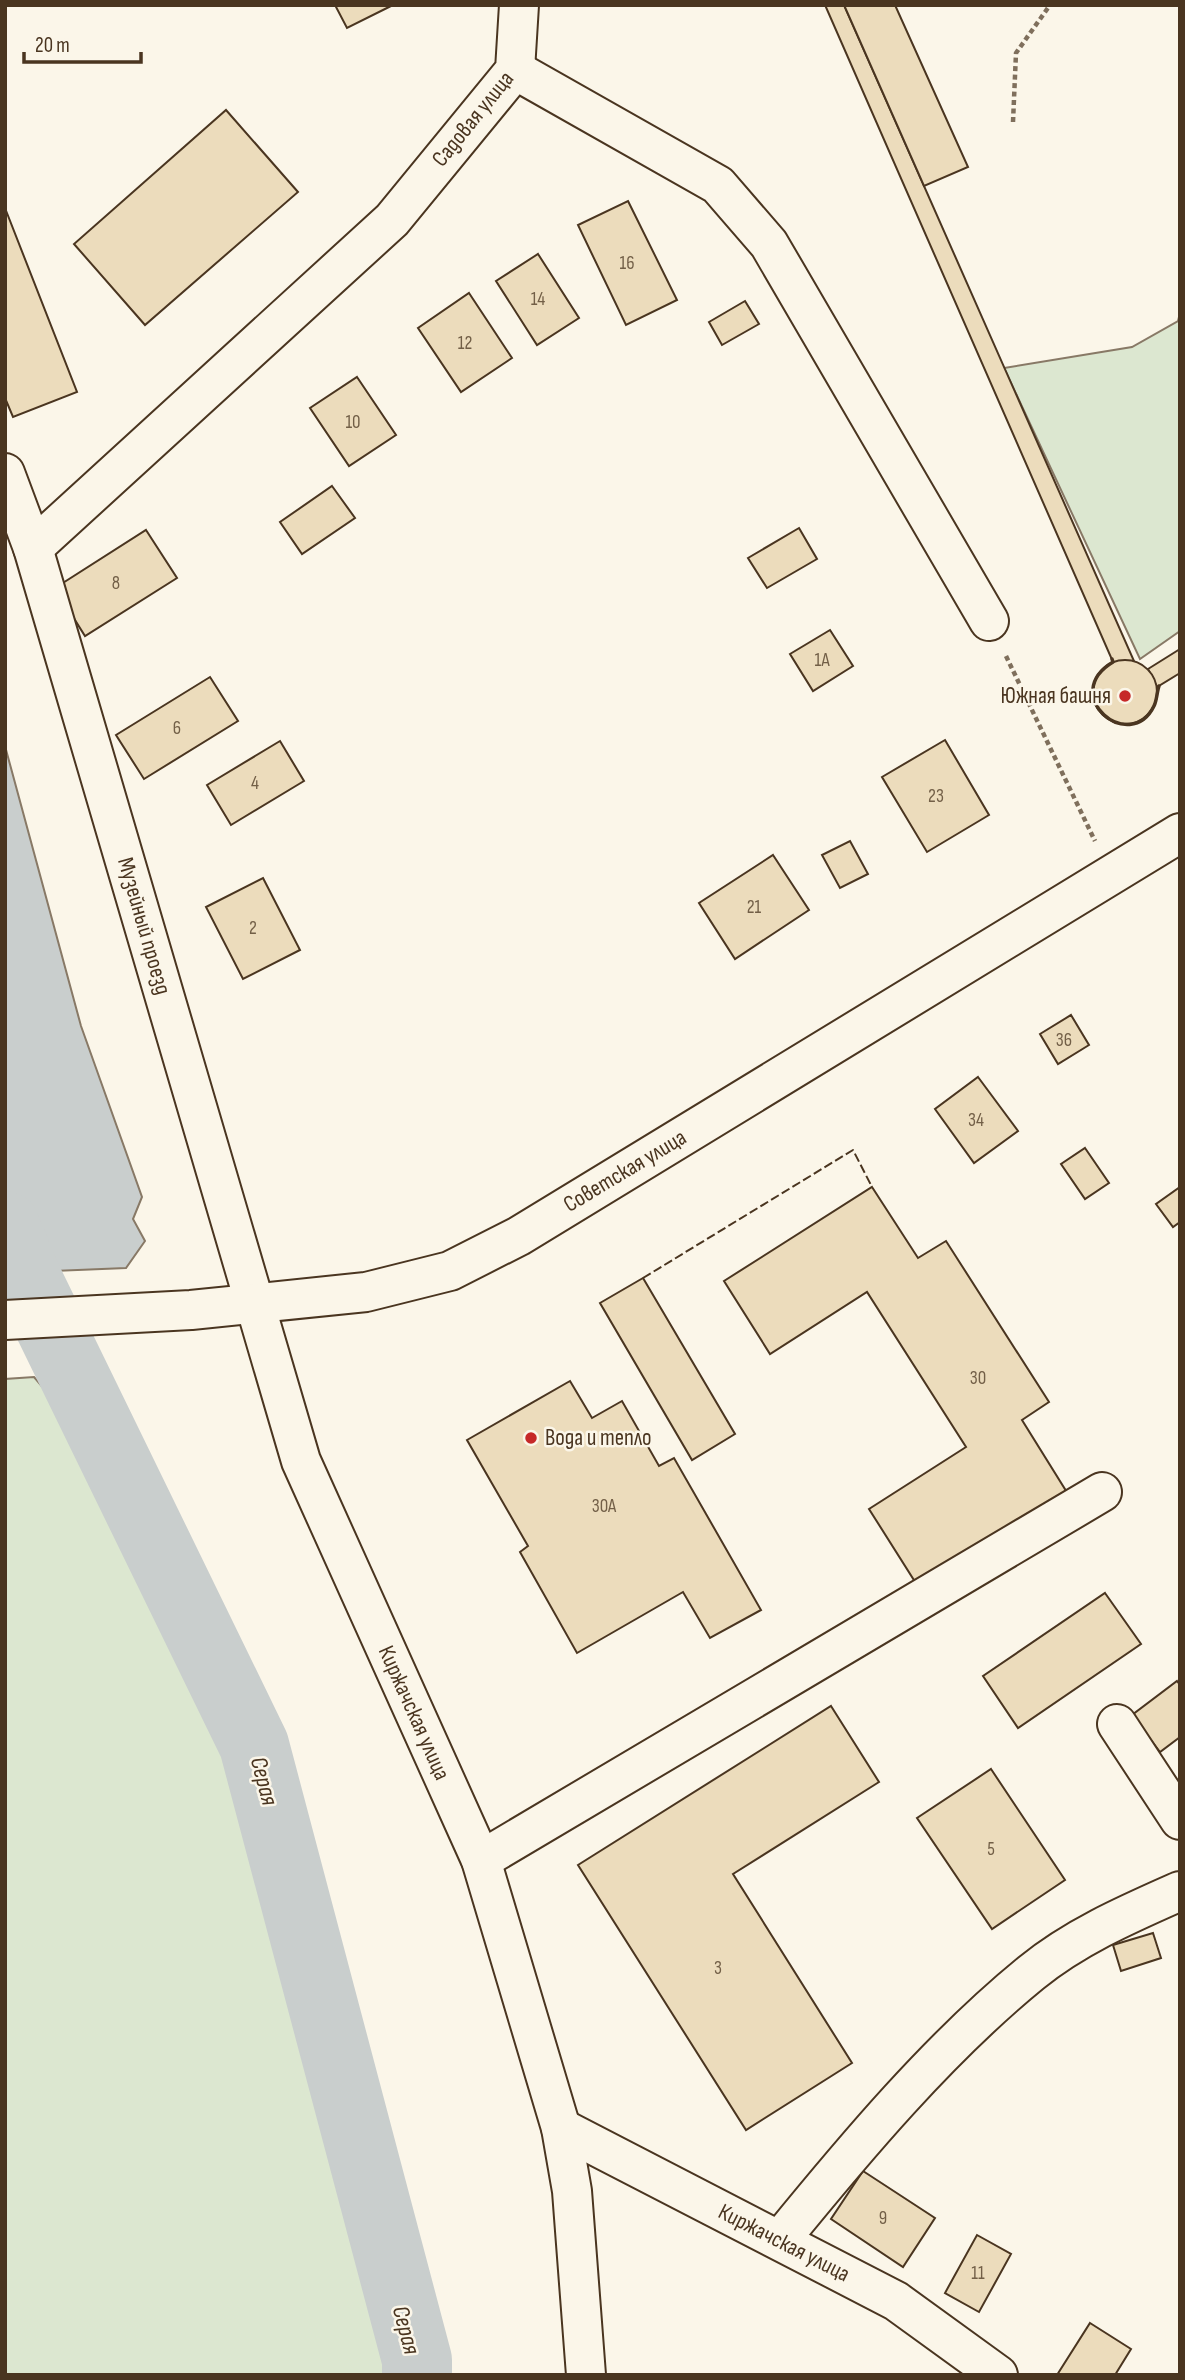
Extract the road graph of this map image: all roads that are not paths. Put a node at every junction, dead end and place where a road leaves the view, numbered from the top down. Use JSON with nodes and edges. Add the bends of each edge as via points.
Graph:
{"nodes":[{"id":1,"x":519,"y":5,"type":"edge"},
{"id":2,"x":515,"y":70,"type":"junction"},
{"id":3,"x":5,"y":473,"type":"edge"},
{"id":4,"x":33,"y":548,"type":"junction"},
{"id":5,"x":989,"y":621,"type":"road end"},
{"id":6,"x":1180,"y":833,"type":"edge"},
{"id":7,"x":253,"y":1304,"type":"junction"},
{"id":8,"x":5,"y":1320,"type":"edge"},
{"id":9,"x":1101,"y":1492,"type":"dead end"},
{"id":10,"x":1117,"y":1724,"type":"dead end"},
{"id":11,"x":1180,"y":1820,"type":"edge"},
{"id":12,"x":481,"y":1860,"type":"junction"},
{"id":13,"x":1180,"y":1891,"type":"edge"},
{"id":14,"x":561,"y":2128,"type":"junction"},
{"id":15,"x":779,"y":2240,"type":"junction"},
{"id":16,"x":586,"y":2375,"type":"edge"},
{"id":17,"x":998,"y":2375,"type":"edge"}],
"edges":[{"from":1,"to":2,"type":"street","name":"Садовая улица"},
{"from":2,"to":4,"type":"street","name":"Садовая улица","via":[[392,220]]},
{"from":2,"to":5,"type":"street","via":[[718,185],[761,234]]},
{"from":3,"to":4,"type":"street","name":"Музейный проезд"},
{"from":4,"to":7,"type":"street","name":"Музейный проезд"},
{"from":6,"to":7,"type":"street","name":"Советская улица","via":[[519,1236],[450,1272],[366,1292]]},
{"from":7,"to":8,"type":"street","name":"Советская улица"},
{"from":7,"to":12,"type":"street","name":"Киржачская улица","via":[[301,1461]]},
{"from":9,"to":12,"type":"street"},
{"from":10,"to":11,"type":"street"},
{"from":12,"to":14,"type":"street","name":"Киржачская улица"},
{"from":13,"to":15,"type":"street","via":[[1108,1923],[1032,1972],[925,2074]]},
{"from":14,"to":15,"type":"street","name":"Киржачская улица"},
{"from":14,"to":16,"type":"street","name":"Киржачская улица","via":[[572,2191]]},
{"from":15,"to":17,"type":"street","name":"Киржачская улица","via":[[895,2301]]}]}
